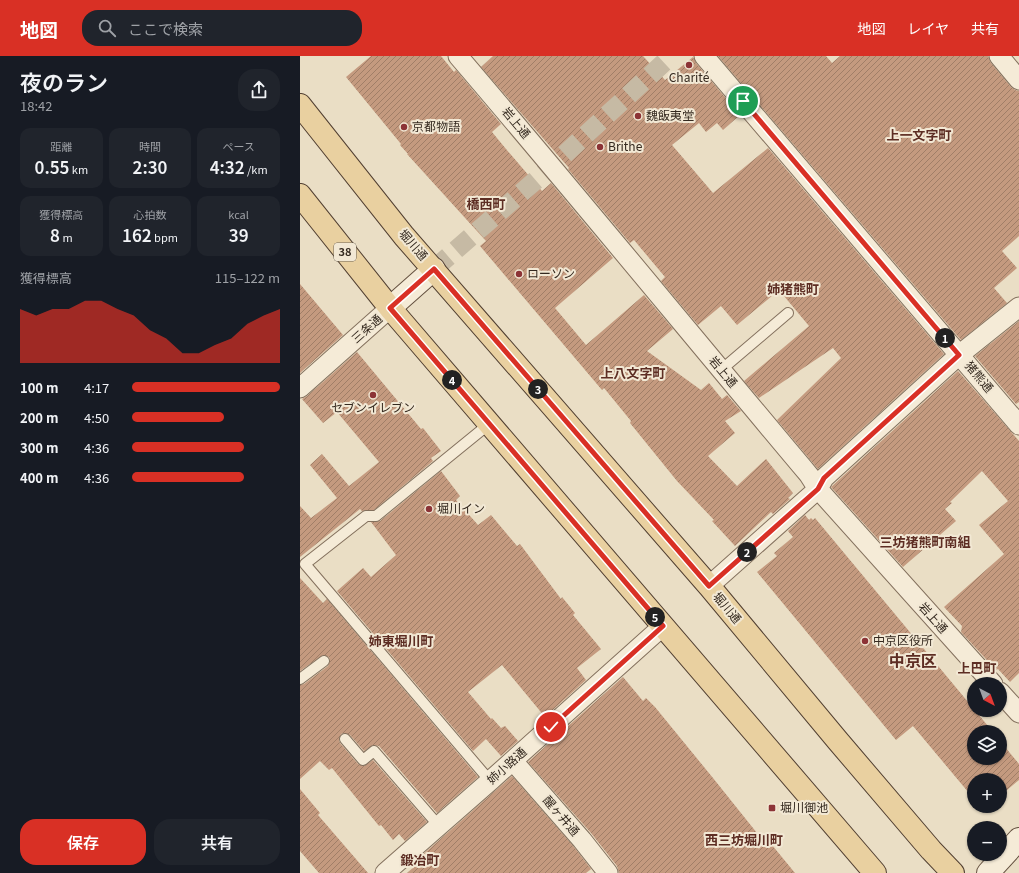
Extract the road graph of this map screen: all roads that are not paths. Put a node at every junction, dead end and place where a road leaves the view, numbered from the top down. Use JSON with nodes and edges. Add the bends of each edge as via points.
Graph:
{"nodes":[{"id":1,"x":458,"y":56,"type":"edge"},
{"id":2,"x":704,"y":56,"type":"edge"},
{"id":3,"x":999,"y":56,"type":"edge"},
{"id":4,"x":1019,"y":80,"type":"edge"},
{"id":5,"x":300,"y":105,"type":"edge"},
{"id":6,"x":300,"y":195,"type":"edge"},
{"id":7,"x":434,"y":269,"type":"junction"},
{"id":8,"x":1019,"y":307,"type":"edge"},
{"id":9,"x":390,"y":308,"type":"junction"},
{"id":10,"x":788,"y":313,"type":"dead end"},
{"id":11,"x":959,"y":355,"type":"junction"},
{"id":12,"x":720,"y":370,"type":"junction"},
{"id":13,"x":300,"y":388,"type":"edge"},
{"id":14,"x":489,"y":424,"type":"junction"},
{"id":15,"x":1019,"y":425,"type":"edge"},
{"id":16,"x":818,"y":489,"type":"junction"},
{"id":17,"x":709,"y":586,"type":"junction"},
{"id":18,"x":663,"y":626,"type":"junction"},
{"id":19,"x":324,"y":660,"type":"dead end"},
{"id":20,"x":987,"y":677,"type":"edge"},
{"id":21,"x":300,"y":679,"type":"edge"},
{"id":22,"x":1007,"y":700,"type":"edge"},
{"id":23,"x":1019,"y":713,"type":"edge"},
{"id":24,"x":345,"y":739,"type":"dead end"},
{"id":25,"x":513,"y":761,"type":"junction"},
{"id":26,"x":490,"y":781,"type":"junction"},
{"id":27,"x":439,"y":826,"type":"junction"},
{"id":28,"x":1019,"y":839,"type":"edge"},
{"id":29,"x":385,"y":873,"type":"edge"},
{"id":30,"x":608,"y":873,"type":"edge"},
{"id":31,"x":875,"y":873,"type":"edge"},
{"id":32,"x":953,"y":873,"type":"edge"},
{"id":33,"x":988,"y":873,"type":"edge"}],
"edges":[{"from":1,"to":12,"type":"street","name":"岩上通"},
{"from":2,"to":11,"type":"street","name":"猪熊通"},
{"from":3,"to":4,"type":"street"},
{"from":5,"to":7,"type":"main road","name":"堀川通","via":[[404,236]]},
{"from":6,"to":9,"type":"main road","number":"38"},
{"from":7,"to":9,"type":"street","name":"三条通"},
{"from":7,"to":17,"type":"main road","name":"堀川通"},
{"from":8,"to":11,"type":"street"},
{"from":9,"to":13,"type":"street","name":"三条通"},
{"from":9,"to":14,"type":"main road","number":"38"},
{"from":10,"to":12,"type":"lane"},
{"from":11,"to":15,"type":"street","name":"猪熊通"},
{"from":11,"to":16,"type":"street","via":[[824,478]]},
{"from":12,"to":16,"type":"street","name":"岩上通"},
{"from":14,"to":18,"type":"main road","number":"38"},
{"from":14,"to":26,"type":"lane","via":[[376,516],[366,516],[305,564]]},
{"from":16,"to":17,"type":"street"},
{"from":16,"to":20,"type":"street","name":"岩上通"},
{"from":17,"to":32,"type":"main road","name":"堀川通","via":[[843,747]]},
{"from":18,"to":25,"type":"street","name":"姉小路通"},
{"from":18,"to":31,"type":"main road","number":"38"},
{"from":19,"to":21,"type":"lane"},
{"from":22,"to":23,"type":"street"},
{"from":24,"to":27,"type":"lane","via":[[363,760],[374,751]]},
{"from":25,"to":26,"type":"street","name":"姉小路通"},
{"from":25,"to":30,"type":"street","name":"醒ヶ井通"},
{"from":26,"to":27,"type":"street","name":"姉小路通"},
{"from":27,"to":29,"type":"street","name":"姉小路通"},
{"from":28,"to":33,"type":"street"}]}
